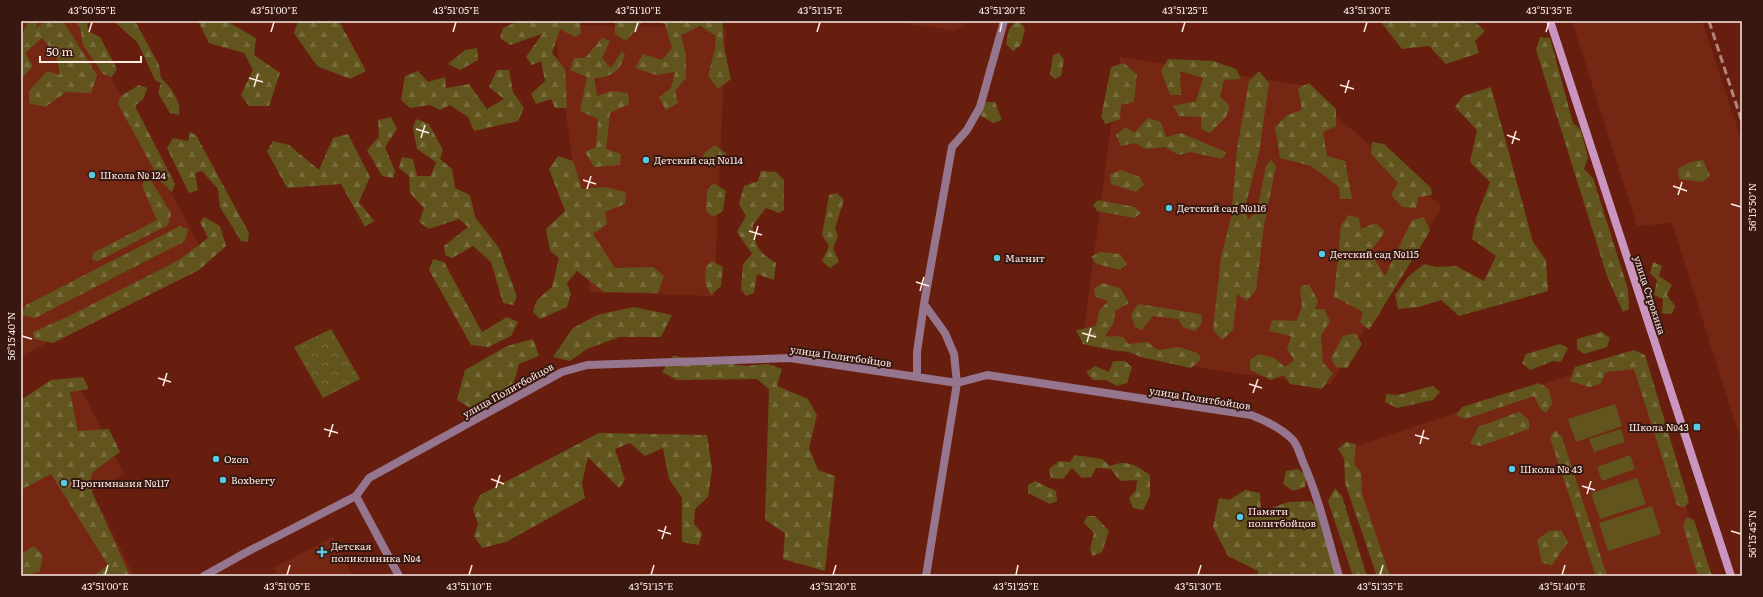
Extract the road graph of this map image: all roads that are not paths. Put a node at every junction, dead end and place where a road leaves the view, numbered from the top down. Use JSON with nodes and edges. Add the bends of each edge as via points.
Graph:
{"nodes":[{"id":1,"x":1004,"y":21,"type":"edge"},
{"id":2,"x":1550,"y":21,"type":"edge"},
{"id":3,"x":924,"y":304,"type":"junction"},
{"id":4,"x":917,"y":377,"type":"junction"},
{"id":5,"x":957,"y":383,"type":"junction"},
{"id":6,"x":356,"y":496,"type":"junction"},
{"id":7,"x":204,"y":576,"type":"edge"},
{"id":8,"x":399,"y":576,"type":"edge"},
{"id":9,"x":926,"y":576,"type":"edge"},
{"id":10,"x":1339,"y":576,"type":"edge"},
{"id":11,"x":1731,"y":576,"type":"edge"}],
"edges":[{"from":1,"to":3,"type":"street","via":[[980,107],[967,130],[952,147]]},
{"from":2,"to":11,"type":"street","name":"улица Строкина"},
{"from":3,"to":4,"type":"street","via":[[917,352]]},
{"from":3,"to":5,"type":"street","via":[[945,334],[954,354]]},
{"from":4,"to":5,"type":"street","name":"улица Политбойцов"},
{"from":4,"to":6,"type":"street","name":"улица Политбойцов","via":[[790,358],[587,365],[562,372],[369,478]]},
{"from":5,"to":9,"type":"street"},
{"from":5,"to":10,"type":"street","name":"улица Политбойцов","via":[[987,375],[1251,416],[1276,426],[1294,441],[1298,449],[1310,478]]},
{"from":6,"to":7,"type":"street","name":"улица Политбойцов"},
{"from":6,"to":8,"type":"street"}]}
